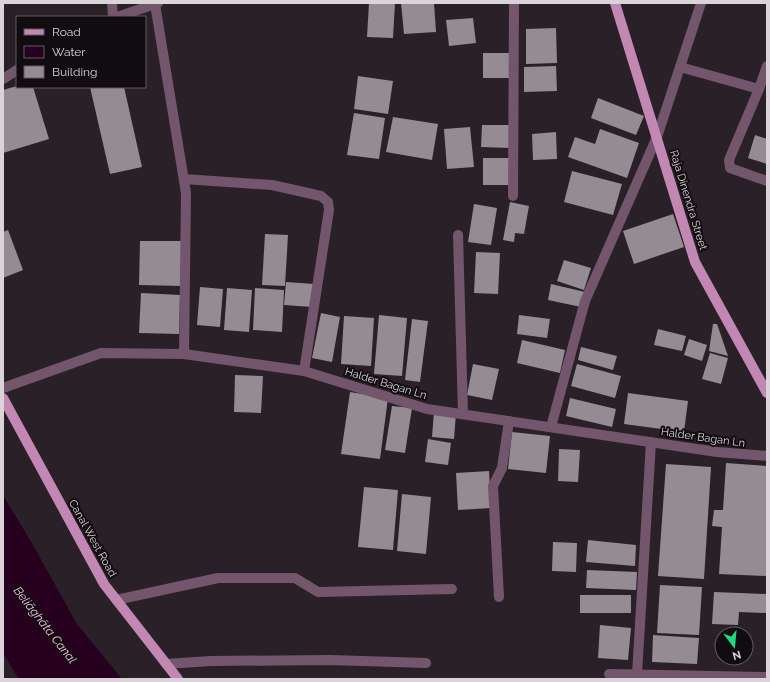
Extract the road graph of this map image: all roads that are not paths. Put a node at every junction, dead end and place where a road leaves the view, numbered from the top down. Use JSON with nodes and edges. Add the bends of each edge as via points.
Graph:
{"nodes":[{"id":1,"x":112,"y":3,"type":"edge"},
{"id":2,"x":514,"y":3,"type":"edge"},
{"id":3,"x":615,"y":3,"type":"edge"},
{"id":4,"x":701,"y":3,"type":"edge"},
{"id":5,"x":157,"y":4,"type":"edge"},
{"id":6,"x":113,"y":16,"type":"edge"},
{"id":7,"x":120,"y":16,"type":"edge"},
{"id":8,"x":767,"y":66,"type":"edge"},
{"id":9,"x":680,"y":67,"type":"junction"},
{"id":10,"x":16,"y":71,"type":"edge"},
{"id":11,"x":3,"y":79,"type":"edge"},
{"id":12,"x":759,"y":89,"type":"junction"},
{"id":13,"x":657,"y":137,"type":"junction"},
{"id":14,"x":184,"y":179,"type":"junction"},
{"id":15,"x":767,"y":181,"type":"edge"},
{"id":16,"x":513,"y":196,"type":"dead end"},
{"id":17,"x":458,"y":235,"type":"dead end"},
{"id":18,"x":184,"y":354,"type":"junction"},
{"id":19,"x":304,"y":371,"type":"junction"},
{"id":20,"x":3,"y":388,"type":"edge"},
{"id":21,"x":767,"y":393,"type":"edge"},
{"id":22,"x":3,"y":398,"type":"edge"},
{"id":23,"x":463,"y":413,"type":"junction"},
{"id":24,"x":509,"y":421,"type":"junction"},
{"id":25,"x":551,"y":427,"type":"junction"},
{"id":26,"x":651,"y":442,"type":"junction"},
{"id":27,"x":767,"y":456,"type":"edge"},
{"id":28,"x":452,"y":589,"type":"dead end"},
{"id":29,"x":499,"y":597,"type":"dead end"},
{"id":30,"x":116,"y":600,"type":"junction"},
{"id":31,"x":426,"y":663,"type":"dead end"},
{"id":32,"x":166,"y":664,"type":"junction"},
{"id":33,"x":609,"y":674,"type":"dead end"},
{"id":34,"x":637,"y":674,"type":"junction"},
{"id":35,"x":767,"y":677,"type":"edge"},
{"id":36,"x":178,"y":679,"type":"edge"}],
"edges":[{"from":1,"to":6,"type":"street"},
{"from":2,"to":16,"type":"street"},
{"from":3,"to":13,"type":"main road","name":"Raja Dinendra Street"},
{"from":4,"to":9,"type":"street"},
{"from":5,"to":7,"type":"street"},
{"from":5,"to":14,"type":"street"},
{"from":8,"to":12,"type":"street"},
{"from":9,"to":12,"type":"street"},
{"from":9,"to":13,"type":"street"},
{"from":10,"to":11,"type":"street"},
{"from":12,"to":15,"type":"street","via":[[729,160],[730,168]]},
{"from":13,"to":21,"type":"main road","name":"Raja Dinendra Street","via":[[695,262]]},
{"from":13,"to":25,"type":"street","via":[[585,301]]},
{"from":14,"to":18,"type":"street"},
{"from":14,"to":19,"type":"street","via":[[272,185],[322,196],[328,202],[329,210]]},
{"from":17,"to":23,"type":"street"},
{"from":18,"to":19,"type":"street","name":"Halder Bagan Ln"},
{"from":18,"to":20,"type":"street","name":"Halder Bagan Ln","via":[[101,352]]},
{"from":19,"to":23,"type":"street","name":"Halder Bagan Ln","via":[[427,409]]},
{"from":22,"to":30,"type":"main road","name":"Canal West Road","via":[[104,584]]},
{"from":23,"to":24,"type":"street","name":"Halder Bagan Ln"},
{"from":24,"to":25,"type":"street","name":"Halder Bagan Ln"},
{"from":24,"to":29,"type":"street","via":[[502,468],[493,486]]},
{"from":25,"to":26,"type":"street","name":"Halder Bagan Ln"},
{"from":26,"to":27,"type":"street","name":"Halder Bagan Ln","via":[[717,452]]},
{"from":26,"to":34,"type":"street"},
{"from":28,"to":30,"type":"street","via":[[318,592],[295,578],[218,578]]},
{"from":30,"to":32,"type":"main road","name":"Canal West Road"},
{"from":31,"to":32,"type":"street","via":[[330,660]]},
{"from":32,"to":36,"type":"main road","name":"Canal West Road"},
{"from":33,"to":34,"type":"street"},
{"from":34,"to":35,"type":"street"}]}
